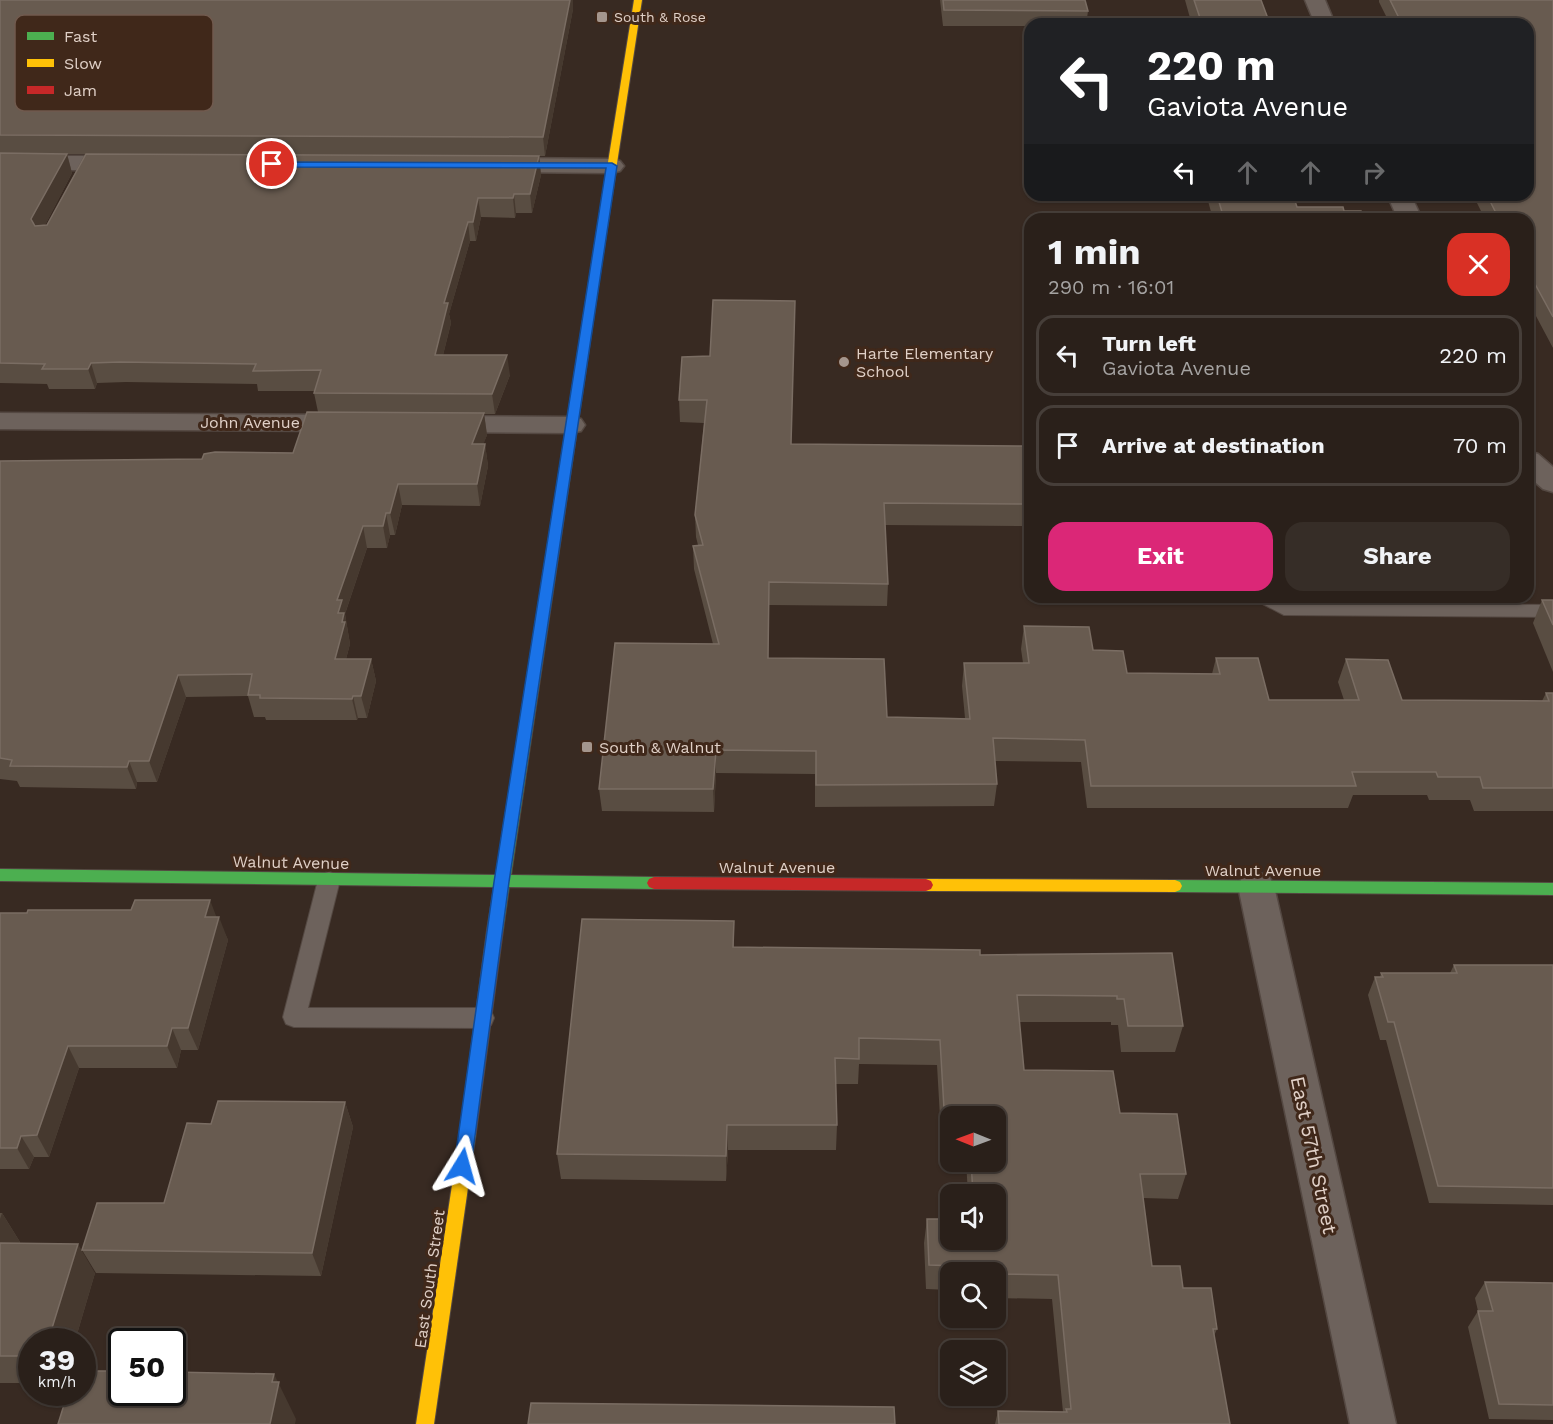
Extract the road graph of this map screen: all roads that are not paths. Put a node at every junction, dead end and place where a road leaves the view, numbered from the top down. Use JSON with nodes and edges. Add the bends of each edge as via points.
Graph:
{"nodes":[{"id":1,"x":639,"y":0,"type":"edge"},
{"id":2,"x":1315,"y":0,"type":"edge"},
{"id":3,"x":1322,"y":18,"type":"edge"},
{"id":4,"x":0,"y":163,"type":"edge"},
{"id":5,"x":146,"y":164,"type":"edge"},
{"id":6,"x":477,"y":165,"type":"edge"},
{"id":7,"x":612,"y":166,"type":"junction"},
{"id":8,"x":0,"y":421,"type":"edge"},
{"id":9,"x":378,"y":423,"type":"edge"},
{"id":10,"x":414,"y":423,"type":"edge"},
{"id":11,"x":571,"y":425,"type":"junction"},
{"id":12,"x":1534,"y":466,"type":"edge"},
{"id":13,"x":1553,"y":483,"type":"edge"},
{"id":14,"x":1274,"y":603,"type":"edge"},
{"id":15,"x":1553,"y":611,"type":"edge"},
{"id":16,"x":0,"y":875,"type":"edge"},
{"id":17,"x":329,"y":879,"type":"junction"},
{"id":18,"x":501,"y":882,"type":"junction"},
{"id":19,"x":1256,"y":886,"type":"junction"},
{"id":20,"x":1553,"y":889,"type":"edge"},
{"id":21,"x":483,"y":1018,"type":"junction"},
{"id":22,"x":425,"y":1424,"type":"edge"},
{"id":23,"x":1373,"y":1424,"type":"edge"}],
"edges":[{"from":1,"to":7,"type":"main road","name":"East South Street"},
{"from":2,"to":3,"type":"street"},
{"from":4,"to":5,"type":"street","via":[[85,168]]},
{"from":6,"to":7,"type":"street"},
{"from":7,"to":11,"type":"main road","name":"East South Street"},
{"from":8,"to":9,"type":"street","name":"John Avenue"},
{"from":10,"to":11,"type":"street"},
{"from":11,"to":18,"type":"main road","name":"East South Street"},
{"from":12,"to":13,"type":"street"},
{"from":14,"to":15,"type":"lane","via":[[1284,609]]},
{"from":16,"to":17,"type":"main road","name":"Walnut Avenue"},
{"from":17,"to":18,"type":"main road","name":"Walnut Avenue"},
{"from":17,"to":21,"type":"lane","via":[[294,1017]]},
{"from":18,"to":19,"type":"main road","name":"Walnut Avenue"},
{"from":18,"to":21,"type":"main road","name":"East South Street"},
{"from":19,"to":20,"type":"main road","name":"Walnut Avenue"},
{"from":19,"to":23,"type":"street","name":"East 57th Street"},
{"from":21,"to":22,"type":"main road","name":"East South Street"}]}
